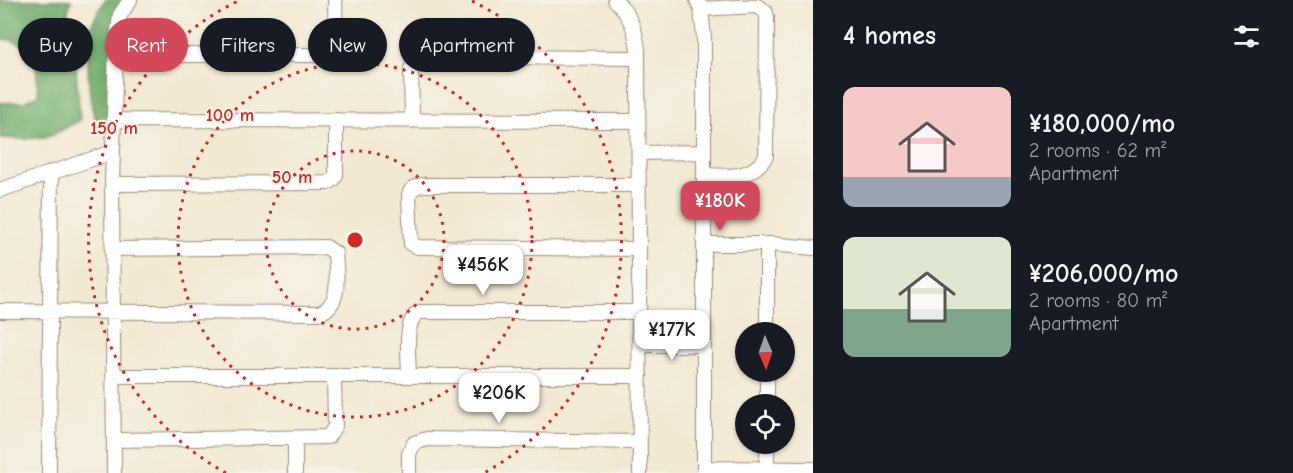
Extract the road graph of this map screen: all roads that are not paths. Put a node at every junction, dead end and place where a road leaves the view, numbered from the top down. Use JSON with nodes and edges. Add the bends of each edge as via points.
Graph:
{"nodes":[{"id":1,"x":130,"y":0,"type":"edge"},
{"id":2,"x":335,"y":0,"type":"edge"},
{"id":3,"x":615,"y":0,"type":"edge"},
{"id":4,"x":699,"y":4,"type":"edge"},
{"id":5,"x":119,"y":18,"type":"edge"},
{"id":6,"x":188,"y":55,"type":"edge"},
{"id":7,"x":638,"y":58,"type":"junction"},
{"id":8,"x":115,"y":72,"type":"edge"},
{"id":9,"x":114,"y":120,"type":"junction"},
{"id":10,"x":336,"y":120,"type":"junction"},
{"id":11,"x":412,"y":121,"type":"junction"},
{"id":12,"x":639,"y":121,"type":"junction"},
{"id":13,"x":113,"y":152,"type":"junction"},
{"id":14,"x":704,"y":152,"type":"junction"},
{"id":15,"x":639,"y":153,"type":"junction"},
{"id":16,"x":51,"y":172,"type":"junction"},
{"id":17,"x":704,"y":176,"type":"junction"},
{"id":18,"x":112,"y":184,"type":"junction"},
{"id":19,"x":639,"y":185,"type":"junction"},
{"id":20,"x":0,"y":190,"type":"edge"},
{"id":21,"x":704,"y":244,"type":"junction"},
{"id":22,"x":767,"y":244,"type":"junction"},
{"id":23,"x":813,"y":248,"type":"edge"},
{"id":24,"x":112,"y":249,"type":"junction"},
{"id":25,"x":639,"y":249,"type":"junction"},
{"id":26,"x":0,"y":311,"type":"edge"},
{"id":27,"x":49,"y":311,"type":"junction"},
{"id":28,"x":113,"y":311,"type":"junction"},
{"id":29,"x":639,"y":312,"type":"junction"},
{"id":30,"x":767,"y":322,"type":"edge"},
{"id":31,"x":640,"y":345,"type":"junction"},
{"id":32,"x":704,"y":345,"type":"junction"},
{"id":33,"x":113,"y":376,"type":"junction"},
{"id":34,"x":334,"y":376,"type":"junction"},
{"id":35,"x":409,"y":376,"type":"junction"},
{"id":36,"x":640,"y":376,"type":"junction"},
{"id":37,"x":295,"y":439,"type":"junction"},
{"id":38,"x":114,"y":440,"type":"junction"},
{"id":39,"x":640,"y":442,"type":"junction"},
{"id":40,"x":767,"y":454,"type":"edge"},
{"id":41,"x":767,"y":468,"type":"junction"},
{"id":42,"x":813,"y":468,"type":"edge"},
{"id":43,"x":704,"y":470,"type":"edge"},
{"id":44,"x":49,"y":473,"type":"edge"},
{"id":45,"x":114,"y":473,"type":"edge"},
{"id":46,"x":295,"y":473,"type":"edge"},
{"id":47,"x":409,"y":473,"type":"edge"},
{"id":48,"x":640,"y":473,"type":"edge"}],
"edges":[{"from":1,"to":5,"type":"street"},
{"from":2,"to":6,"type":"street","via":[[336,43],[327,55]]},
{"from":3,"to":7,"type":"street","via":[[632,24]]},
{"from":4,"to":14,"type":"street","via":[[704,38]]},
{"from":4,"to":17,"type":"street","via":[[757,6],[767,17],[766,156],[744,175]]},
{"from":7,"to":11,"type":"street","via":[[418,58],[411,69]]},
{"from":7,"to":12,"type":"street"},
{"from":8,"to":9,"type":"street"},
{"from":9,"to":10,"type":"street"},
{"from":9,"to":13,"type":"street"},
{"from":10,"to":11,"type":"street"},
{"from":10,"to":18,"type":"street","via":[[336,175],[328,183]]},
{"from":11,"to":12,"type":"street"},
{"from":12,"to":15,"type":"street"},
{"from":13,"to":16,"type":"street"},
{"from":13,"to":18,"type":"street"},
{"from":14,"to":15,"type":"street"},
{"from":14,"to":17,"type":"street"},
{"from":15,"to":19,"type":"street"},
{"from":16,"to":20,"type":"street"},
{"from":16,"to":27,"type":"street"},
{"from":17,"to":21,"type":"street"},
{"from":18,"to":24,"type":"street"},
{"from":19,"to":25,"type":"street"},
{"from":19,"to":25,"type":"street","via":[[426,185],[415,187],[409,195],[411,244],[418,248]]},
{"from":21,"to":22,"type":"street"},
{"from":21,"to":32,"type":"street"},
{"from":22,"to":23,"type":"street"},
{"from":22,"to":30,"type":"street"},
{"from":24,"to":28,"type":"street"},
{"from":24,"to":28,"type":"street","via":[[326,247],[335,253],[336,299],[319,313]]},
{"from":25,"to":29,"type":"street"},
{"from":26,"to":27,"type":"street"},
{"from":27,"to":28,"type":"street"},
{"from":27,"to":44,"type":"street"},
{"from":28,"to":33,"type":"street"},
{"from":29,"to":31,"type":"street"},
{"from":29,"to":35,"type":"street","via":[[419,312],[413,315],[409,327]]},
{"from":31,"to":32,"type":"street"},
{"from":31,"to":36,"type":"street"},
{"from":32,"to":43,"type":"street"},
{"from":33,"to":34,"type":"street"},
{"from":33,"to":38,"type":"street"},
{"from":34,"to":35,"type":"street"},
{"from":34,"to":37,"type":"street","via":[[335,426],[331,433],[328,437]]},
{"from":35,"to":36,"type":"street"},
{"from":36,"to":39,"type":"street"},
{"from":37,"to":38,"type":"street"},
{"from":37,"to":46,"type":"street"},
{"from":38,"to":45,"type":"street"},
{"from":39,"to":47,"type":"street","via":[[427,439],[411,448]]},
{"from":39,"to":48,"type":"street"},
{"from":40,"to":41,"type":"street"},
{"from":41,"to":42,"type":"street"},
{"from":41,"to":43,"type":"street"}]}
